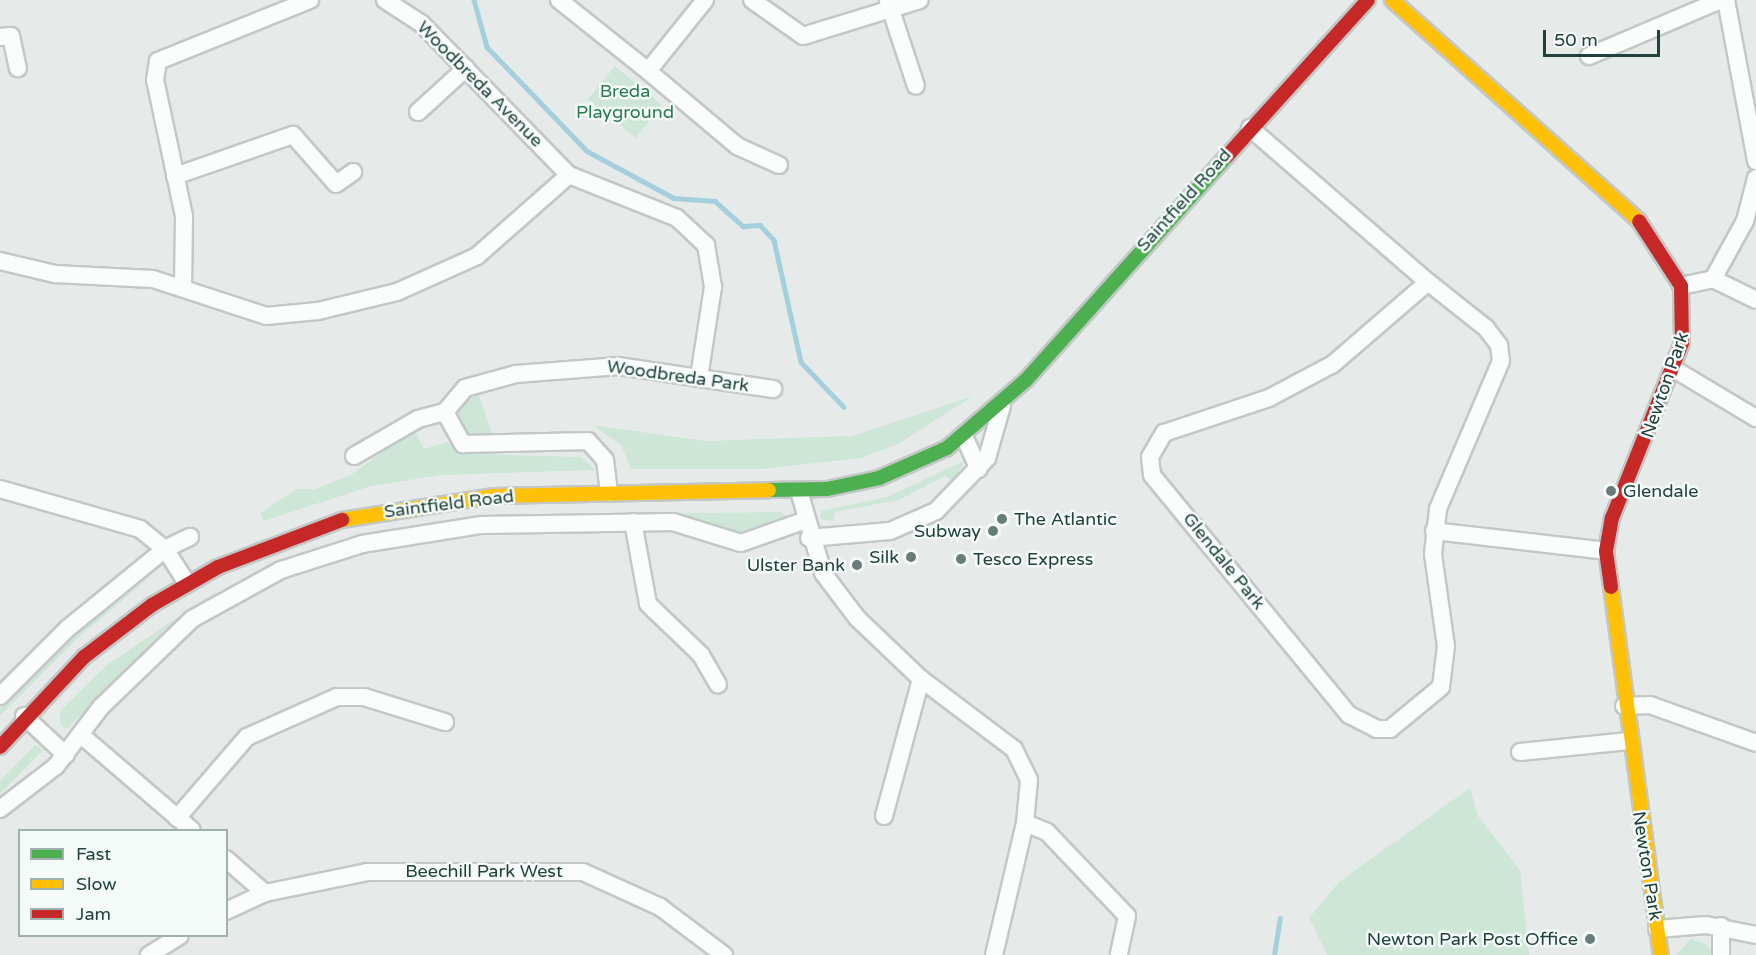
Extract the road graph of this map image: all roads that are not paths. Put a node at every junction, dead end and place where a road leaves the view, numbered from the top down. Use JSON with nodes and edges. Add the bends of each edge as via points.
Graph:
{"nodes":[{"id":1,"x":310,"y":0,"type":"edge"},
{"id":2,"x":385,"y":0,"type":"edge"},
{"id":3,"x":559,"y":0,"type":"edge"},
{"id":4,"x":705,"y":0,"type":"edge"},
{"id":5,"x":920,"y":0,"type":"edge"},
{"id":6,"x":1368,"y":0,"type":"edge"},
{"id":7,"x":1392,"y":0,"type":"edge"},
{"id":8,"x":1721,"y":0,"type":"edge"},
{"id":9,"x":1726,"y":0,"type":"edge"},
{"id":10,"x":756,"y":2,"type":"edge"},
{"id":11,"x":890,"y":5,"type":"edge"},
{"id":12,"x":0,"y":37,"type":"edge"},
{"id":13,"x":1589,"y":56,"type":"dead end"},
{"id":14,"x":18,"y":68,"type":"dead end"},
{"id":15,"x":466,"y":68,"type":"junction"},
{"id":16,"x":648,"y":71,"type":"junction"},
{"id":17,"x":916,"y":86,"type":"dead end"},
{"id":18,"x":418,"y":112,"type":"dead end"},
{"id":19,"x":1250,"y":128,"type":"junction"},
{"id":20,"x":1756,"y":161,"type":"edge"},
{"id":21,"x":779,"y":165,"type":"dead end"},
{"id":22,"x":353,"y":172,"type":"dead end"},
{"id":23,"x":570,"y":175,"type":"junction"},
{"id":24,"x":175,"y":176,"type":"junction"},
{"id":25,"x":1756,"y":178,"type":"edge"},
{"id":26,"x":0,"y":261,"type":"edge"},
{"id":27,"x":1713,"y":279,"type":"junction"},
{"id":28,"x":1428,"y":282,"type":"junction"},
{"id":29,"x":1681,"y":286,"type":"junction"},
{"id":30,"x":183,"y":288,"type":"junction"},
{"id":31,"x":1756,"y":300,"type":"edge"},
{"id":32,"x":1674,"y":369,"type":"junction"},
{"id":33,"x":699,"y":377,"type":"junction"},
{"id":34,"x":773,"y":389,"type":"dead end"},
{"id":35,"x":1003,"y":404,"type":"junction"},
{"id":36,"x":445,"y":412,"type":"junction"},
{"id":37,"x":1756,"y":418,"type":"edge"},
{"id":38,"x":964,"y":436,"type":"junction"},
{"id":39,"x":354,"y":456,"type":"dead end"},
{"id":40,"x":979,"y":469,"type":"junction"},
{"id":41,"x":0,"y":489,"type":"edge"},
{"id":42,"x":799,"y":491,"type":"junction"},
{"id":43,"x":609,"y":493,"type":"junction"},
{"id":44,"x":803,"y":521,"type":"junction"},
{"id":45,"x":633,"y":522,"type":"junction"},
{"id":46,"x":1434,"y":531,"type":"junction"},
{"id":47,"x":190,"y":537,"type":"dead end"},
{"id":48,"x":809,"y":538,"type":"junction"},
{"id":49,"x":165,"y":549,"type":"junction"},
{"id":50,"x":1606,"y":551,"type":"junction"},
{"id":51,"x":187,"y":583,"type":"junction"},
{"id":52,"x":921,"y":679,"type":"junction"},
{"id":53,"x":718,"y":685,"type":"dead end"},
{"id":54,"x":0,"y":696,"type":"edge"},
{"id":55,"x":1624,"y":706,"type":"junction"},
{"id":56,"x":24,"y":716,"type":"junction"},
{"id":57,"x":445,"y":722,"type":"dead end"},
{"id":58,"x":81,"y":735,"type":"junction"},
{"id":59,"x":1628,"y":741,"type":"junction"},
{"id":60,"x":1756,"y":743,"type":"edge"},
{"id":61,"x":0,"y":747,"type":"edge"},
{"id":62,"x":1520,"y":752,"type":"dead end"},
{"id":63,"x":66,"y":755,"type":"junction"},
{"id":64,"x":0,"y":809,"type":"edge"},
{"id":65,"x":885,"y":816,"type":"dead end"},
{"id":66,"x":177,"y":818,"type":"junction"},
{"id":67,"x":1025,"y":823,"type":"junction"},
{"id":68,"x":190,"y":829,"type":"edge"},
{"id":69,"x":228,"y":861,"type":"edge"},
{"id":70,"x":265,"y":893,"type":"junction"},
{"id":71,"x":228,"y":909,"type":"edge"},
{"id":72,"x":1721,"y":926,"type":"junction"},
{"id":73,"x":1656,"y":929,"type":"junction"},
{"id":74,"x":1756,"y":935,"type":"edge"},
{"id":75,"x":177,"y":937,"type":"edge"},
{"id":76,"x":149,"y":955,"type":"edge"},
{"id":77,"x":724,"y":955,"type":"edge"},
{"id":78,"x":994,"y":955,"type":"edge"},
{"id":79,"x":1119,"y":955,"type":"edge"},
{"id":80,"x":1661,"y":955,"type":"edge"},
{"id":81,"x":1721,"y":955,"type":"edge"}],
"edges":[{"from":1,"to":24,"type":"street","via":[[158,61],[154,80]]},
{"from":2,"to":15,"type":"street","name":"Woodbreda Avenue","via":[[408,11]]},
{"from":3,"to":16,"type":"street"},
{"from":4,"to":16,"type":"street"},
{"from":5,"to":11,"type":"street"},
{"from":6,"to":19,"type":"main road","name":"Saintfield Road"},
{"from":7,"to":29,"type":"main road","name":"Newton Park","via":[[1650,231]]},
{"from":8,"to":13,"type":"street"},
{"from":9,"to":20,"type":"street"},
{"from":10,"to":11,"type":"street","via":[[802,36]]},
{"from":11,"to":17,"type":"street"},
{"from":12,"to":14,"type":"street","via":[[12,36]]},
{"from":15,"to":18,"type":"street"},
{"from":15,"to":23,"type":"street","name":"Woodbreda Avenue"},
{"from":16,"to":21,"type":"street","via":[[737,146]]},
{"from":19,"to":28,"type":"street","name":"Glendale Park"},
{"from":19,"to":35,"type":"main road","name":"Saintfield Road"},
{"from":22,"to":24,"type":"street","via":[[336,184],[293,135]]},
{"from":23,"to":30,"type":"street","via":[[477,256],[366,302],[266,316]]},
{"from":23,"to":33,"type":"street","via":[[677,218],[705,245],[713,287]]},
{"from":24,"to":30,"type":"street","via":[[188,246]]},
{"from":25,"to":27,"type":"street","via":[[1745,221]]},
{"from":26,"to":30,"type":"street","via":[[55,274],[134,275]]},
{"from":27,"to":29,"type":"street"},
{"from":27,"to":31,"type":"street"},
{"from":28,"to":46,"type":"street","name":"Glendale Park","via":[[1486,328],[1499,345],[1501,361],[1438,509]]},
{"from":28,"to":46,"type":"street","name":"Glendale Park","via":[[1333,364],[1269,398],[1164,433],[1150,457],[1152,475],[1349,715],[1377,729],[1390,729],[1418,708],[1441,687],[1447,668]]},
{"from":29,"to":32,"type":"main road","name":"Newton Park","via":[[1686,325]]},
{"from":32,"to":37,"type":"street"},
{"from":32,"to":50,"type":"main road","name":"Newton Park","via":[[1612,518]]},
{"from":33,"to":34,"type":"street","name":"Woodbreda Park"},
{"from":33,"to":36,"type":"street","name":"Woodbreda Park","via":[[598,365],[477,384],[453,396]]},
{"from":35,"to":38,"type":"main road","name":"Saintfield Road"},
{"from":35,"to":40,"type":"street","name":"Saintfield Road"},
{"from":36,"to":39,"type":"street","via":[[418,419]]},
{"from":36,"to":43,"type":"street","via":[[463,444],[588,441],[605,460]]},
{"from":38,"to":40,"type":"street"},
{"from":38,"to":42,"type":"main road","name":"Saintfield Road","via":[[879,478]]},
{"from":40,"to":48,"type":"street","name":"Saintfield Road","via":[[936,512],[907,527]]},
{"from":41,"to":49,"type":"street","via":[[140,529]]},
{"from":42,"to":43,"type":"main road","name":"Saintfield Road"},
{"from":42,"to":44,"type":"street"},
{"from":43,"to":51,"type":"main road","name":"Saintfield Road","via":[[494,496],[385,510],[295,534]]},
{"from":44,"to":45,"type":"street","name":"Saintfield Road","via":[[741,543],[673,522]]},
{"from":44,"to":48,"type":"street"},
{"from":45,"to":53,"type":"street","via":[[648,604],[701,655]]},
{"from":45,"to":58,"type":"street","name":"Saintfield Road","via":[[445,529],[362,544],[281,570],[192,619],[117,690]]},
{"from":46,"to":50,"type":"street"},
{"from":47,"to":49,"type":"street"},
{"from":48,"to":52,"type":"street","via":[[838,597]]},
{"from":49,"to":51,"type":"street"},
{"from":49,"to":54,"type":"street","via":[[45,648]]},
{"from":50,"to":55,"type":"main road","name":"Newton Park"},
{"from":51,"to":56,"type":"main road","name":"Saintfield Road","via":[[101,643]]},
{"from":52,"to":65,"type":"street"},
{"from":52,"to":67,"type":"street","via":[[1014,749],[1029,780]]},
{"from":55,"to":59,"type":"main road","name":"Newton Park"},
{"from":55,"to":60,"type":"street","via":[[1650,705]]},
{"from":56,"to":61,"type":"main road","name":"Saintfield Road"},
{"from":56,"to":63,"type":"street"},
{"from":57,"to":66,"type":"street","via":[[364,697],[337,697],[247,737]]},
{"from":58,"to":63,"type":"street","name":"Saintfield Road"},
{"from":58,"to":66,"type":"street"},
{"from":59,"to":62,"type":"street"},
{"from":59,"to":73,"type":"main road","name":"Newton Park"},
{"from":63,"to":64,"type":"street","name":"Saintfield Road"},
{"from":66,"to":68,"type":"street"},
{"from":67,"to":78,"type":"street"},
{"from":67,"to":79,"type":"street","via":[[1047,832],[1122,906],[1128,924]]},
{"from":69,"to":70,"type":"street"},
{"from":70,"to":71,"type":"street","name":"Beechill Park West"},
{"from":70,"to":77,"type":"street","name":"Beechill Park West","via":[[367,872],[583,872],[660,907]]},
{"from":72,"to":73,"type":"street"},
{"from":72,"to":74,"type":"street"},
{"from":72,"to":81,"type":"street"},
{"from":73,"to":80,"type":"main road","name":"Newton Park"},
{"from":75,"to":76,"type":"street"}]}
